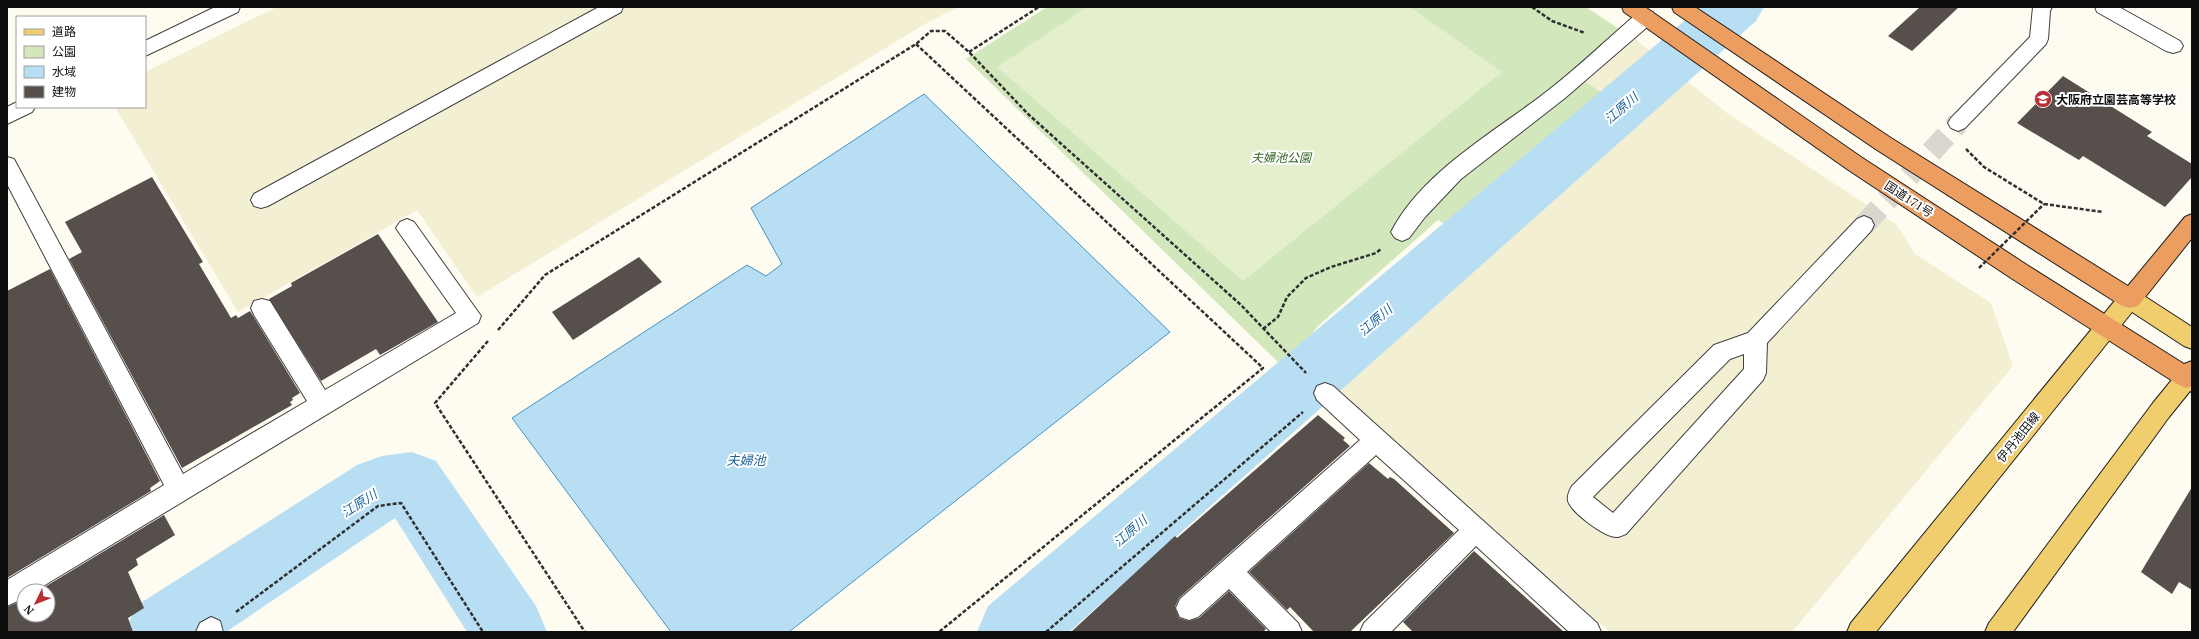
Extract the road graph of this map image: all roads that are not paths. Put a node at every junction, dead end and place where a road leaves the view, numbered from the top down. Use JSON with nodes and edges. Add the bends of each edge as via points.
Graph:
{"nodes":[{"id":1,"x":231,"y":7,"type":"edge"},
{"id":2,"x":614,"y":7,"type":"edge"},
{"id":3,"x":1681,"y":7,"type":"edge"},
{"id":4,"x":2043,"y":7,"type":"edge"},
{"id":5,"x":2104,"y":7,"type":"edge"},
{"id":6,"x":1638,"y":12,"type":"edge"},
{"id":7,"x":2173,"y":46,"type":"dead end"},
{"id":8,"x":146,"y":49,"type":"edge"},
{"id":9,"x":23,"y":108,"type":"edge"},
{"id":10,"x":7,"y":116,"type":"edge"},
{"id":11,"x":1958,"y":123,"type":"tunnel mouth"},
{"id":12,"x":7,"y":165,"type":"edge"},
{"id":13,"x":261,"y":200,"type":"dead end"},
{"id":14,"x":2192,"y":223,"type":"edge"},
{"id":15,"x":1864,"y":225,"type":"tunnel mouth"},
{"id":16,"x":408,"y":228,"type":"dead end"},
{"id":17,"x":1402,"y":232,"type":"road end"},
{"id":18,"x":2130,"y":299,"type":"junction"},
{"id":19,"x":262,"y":308,"type":"dead end"},
{"id":20,"x":2106,"y":328,"type":"junction"},
{"id":21,"x":2192,"y":339,"type":"edge"},
{"id":22,"x":1756,"y":340,"type":"junction"},
{"id":23,"x":2190,"y":377,"type":"edge"},
{"id":24,"x":1325,"y":393,"type":"road end"},
{"id":25,"x":321,"y":404,"type":"junction"},
{"id":26,"x":1376,"y":440,"type":"junction"},
{"id":27,"x":179,"y":489,"type":"junction"},
{"id":28,"x":1476,"y":530,"type":"junction"},
{"id":29,"x":1229,"y":572,"type":"junction"},
{"id":30,"x":7,"y":594,"type":"edge"},
{"id":31,"x":1189,"y":608,"type":"dead end"},
{"id":32,"x":1289,"y":632,"type":"edge"},
{"id":33,"x":1373,"y":632,"type":"edge"},
{"id":34,"x":1588,"y":632,"type":"edge"},
{"id":35,"x":1860,"y":632,"type":"edge"},
{"id":36,"x":1998,"y":632,"type":"edge"}],
"edges":[{"from":1,"to":8,"type":"street"},
{"from":2,"to":13,"type":"street"},
{"from":3,"to":18,"type":"highway","via":[[1884,144]]},
{"from":4,"to":11,"type":"street","via":[[2039,39]]},
{"from":5,"to":7,"type":"street"},
{"from":6,"to":17,"type":"street","via":[[1614,44],[1558,93],[1441,184],[1414,212]]},
{"from":6,"to":20,"type":"highway","name":"国道171号","via":[[1853,163]]},
{"from":9,"to":10,"type":"street"},
{"from":12,"to":27,"type":"street"},
{"from":14,"to":18,"type":"highway"},
{"from":15,"to":22,"type":"street"},
{"from":16,"to":25,"type":"street","via":[[470,316]]},
{"from":18,"to":20,"type":"main road","name":"伊丹池田線"},
{"from":18,"to":21,"type":"main road"},
{"from":19,"to":25,"type":"street"},
{"from":20,"to":23,"type":"highway","name":"国道171号"},
{"from":20,"to":35,"type":"main road","name":"伊丹池田線"},
{"from":22,"to":22,"type":"street","via":[[1755,373],[1617,526],[1608,524],[1580,501],[1580,494],[1722,352]]},
{"from":23,"to":36,"type":"main road"},
{"from":24,"to":26,"type":"street"},
{"from":25,"to":27,"type":"street"},
{"from":26,"to":28,"type":"street"},
{"from":26,"to":29,"type":"street"},
{"from":27,"to":30,"type":"street"},
{"from":28,"to":33,"type":"street"},
{"from":28,"to":34,"type":"street"},
{"from":29,"to":31,"type":"street"},
{"from":29,"to":32,"type":"street"}]}
